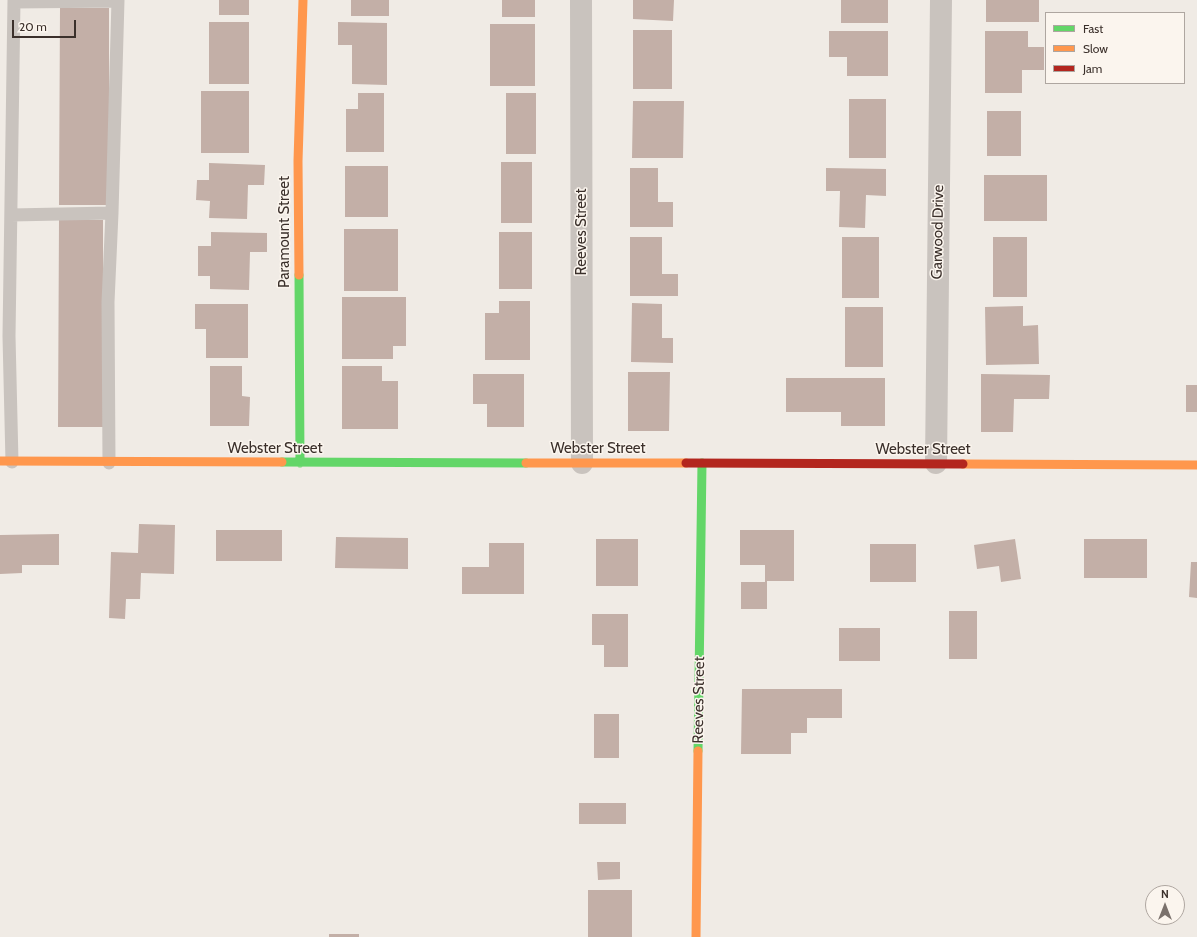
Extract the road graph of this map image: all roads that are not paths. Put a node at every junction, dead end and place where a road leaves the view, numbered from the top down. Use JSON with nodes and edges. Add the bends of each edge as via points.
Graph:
{"nodes":[{"id":1,"x":303,"y":0,"type":"edge"},
{"id":2,"x":581,"y":0,"type":"edge"},
{"id":3,"x":941,"y":0,"type":"edge"},
{"id":4,"x":14,"y":1,"type":"edge"},
{"id":5,"x":118,"y":1,"type":"edge"},
{"id":6,"x":6,"y":120,"type":"edge"},
{"id":7,"x":112,"y":213,"type":"junction"},
{"id":8,"x":11,"y":215,"type":"junction"},
{"id":9,"x":6,"y":461,"type":"edge"},
{"id":10,"x":109,"y":463,"type":"junction"},
{"id":11,"x":300,"y":463,"type":"junction"},
{"id":12,"x":582,"y":463,"type":"junction"},
{"id":13,"x":702,"y":463,"type":"junction"},
{"id":14,"x":936,"y":463,"type":"junction"},
{"id":15,"x":1197,"y":465,"type":"edge"},
{"id":16,"x":696,"y":937,"type":"edge"}],
"edges":[{"from":1,"to":11,"type":"street","name":"Paramount Street","via":[[298,161]]},
{"from":2,"to":12,"type":"street","name":"Reeves Street"},
{"from":3,"to":14,"type":"street","name":"Garwood Drive"},
{"from":4,"to":5,"type":"lane"},
{"from":4,"to":6,"type":"lane"},
{"from":5,"to":7,"type":"lane"},
{"from":6,"to":8,"type":"lane"},
{"from":7,"to":8,"type":"lane"},
{"from":7,"to":10,"type":"lane","via":[[108,302]]},
{"from":8,"to":9,"type":"lane"},
{"from":9,"to":10,"type":"street","name":"Webster Street"},
{"from":10,"to":11,"type":"street","name":"Webster Street"},
{"from":11,"to":12,"type":"street","name":"Webster Street"},
{"from":12,"to":13,"type":"street","name":"Webster Street"},
{"from":13,"to":14,"type":"street","name":"Webster Street"},
{"from":13,"to":16,"type":"street","name":"Reeves Street"},
{"from":14,"to":15,"type":"street","name":"Webster Street"}]}
